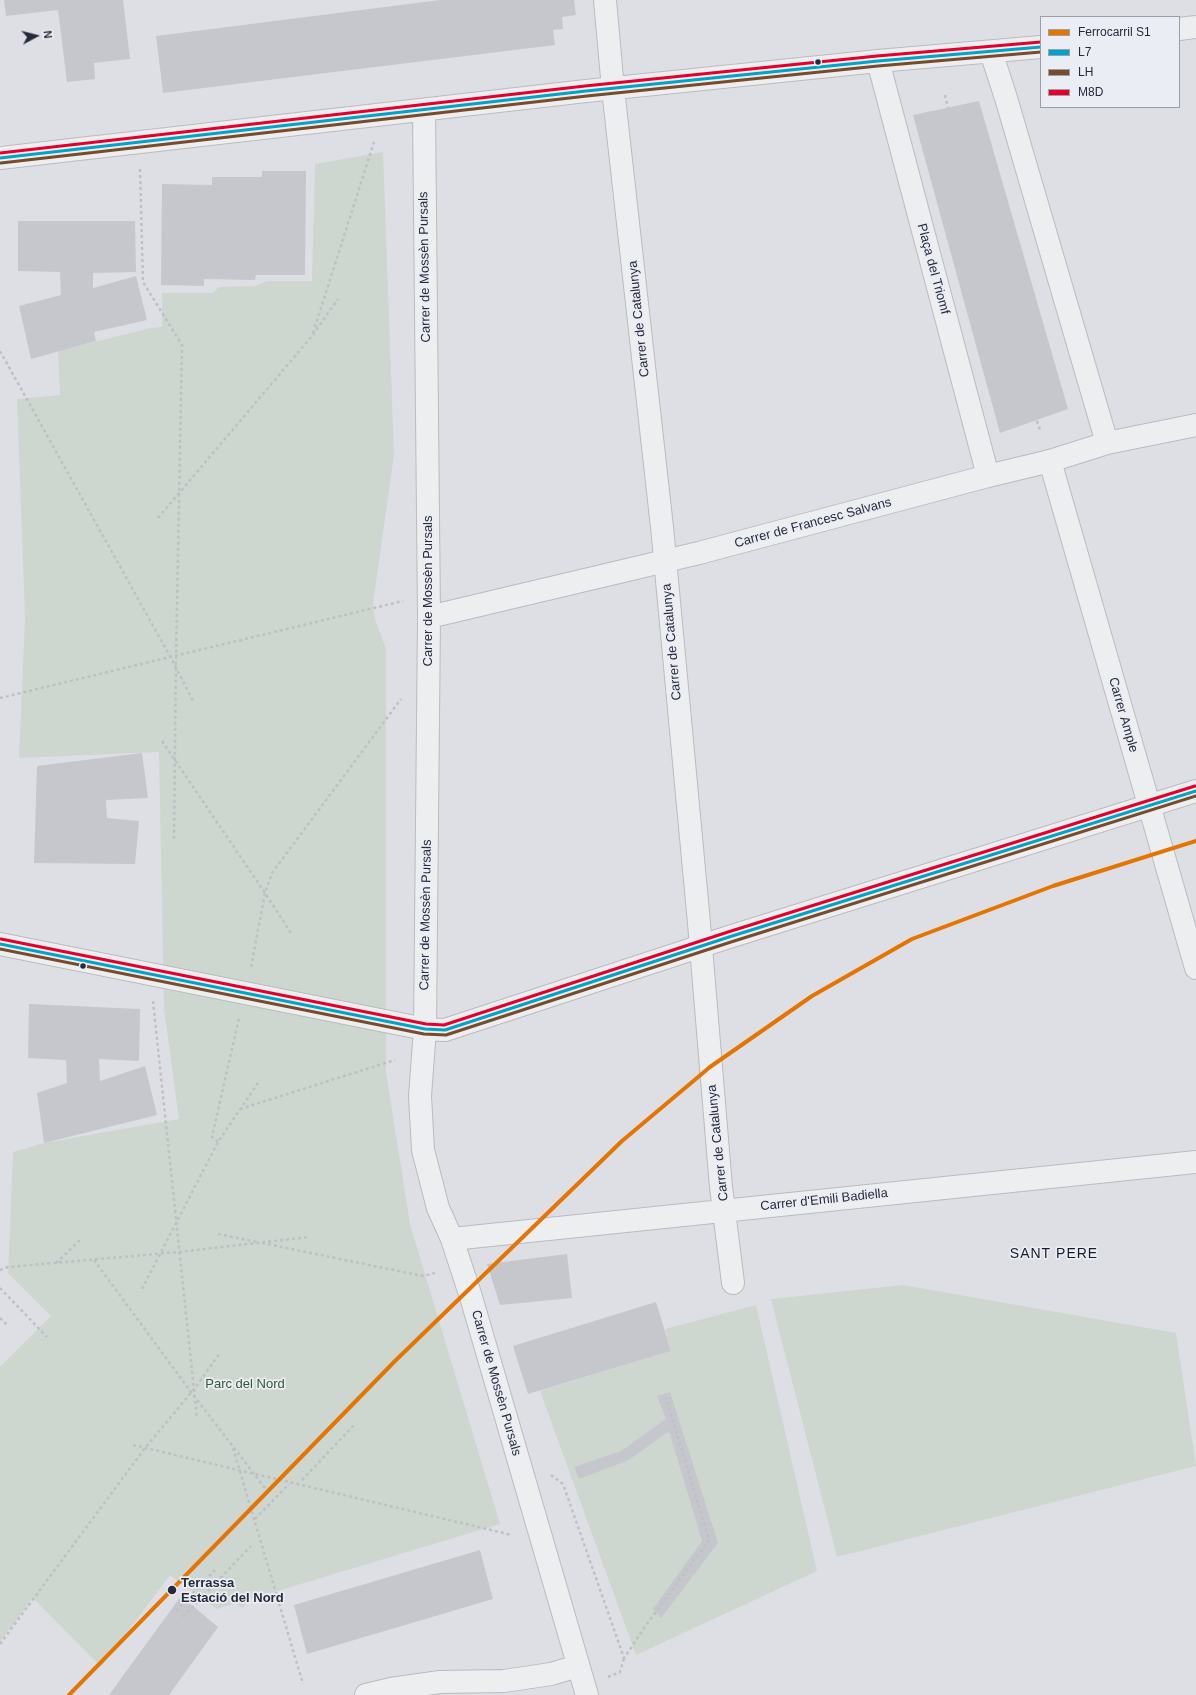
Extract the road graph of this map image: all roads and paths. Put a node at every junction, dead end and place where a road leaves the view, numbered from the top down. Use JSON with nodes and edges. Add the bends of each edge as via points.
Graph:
{"nodes":[{"id":1,"x":605,"y":0,"type":"edge"},
{"id":2,"x":1196,"y":27,"type":"edge"},
{"id":3,"x":1180,"y":29,"type":"edge"},
{"id":4,"x":1040,"y":47,"type":"edge"},
{"id":5,"x":991,"y":52,"type":"junction"},
{"id":6,"x":878,"y":61,"type":"junction"},
{"id":7,"x":613,"y":89,"type":"junction"},
{"id":8,"x":945,"y":95,"type":"dead end"},
{"id":9,"x":948,"y":108,"type":"dead end"},
{"id":10,"x":424,"y":110,"type":"junction"},
{"id":11,"x":374,"y":141,"type":"dead end"},
{"id":12,"x":0,"y":158,"type":"edge"},
{"id":13,"x":140,"y":168,"type":"dead end"},
{"id":14,"x":338,"y":299,"type":"dead end"},
{"id":15,"x":312,"y":336,"type":"junction"},
{"id":16,"x":0,"y":351,"type":"edge"},
{"id":17,"x":1037,"y":421,"type":"dead end"},
{"id":18,"x":1196,"y":425,"type":"edge"},
{"id":19,"x":1040,"y":430,"type":"dead end"},
{"id":20,"x":1107,"y":443,"type":"junction"},
{"id":21,"x":1050,"y":461,"type":"junction"},
{"id":22,"x":988,"y":476,"type":"junction"},
{"id":23,"x":179,"y":493,"type":"junction"},
{"id":24,"x":158,"y":518,"type":"dead end"},
{"id":25,"x":664,"y":562,"type":"junction"},
{"id":26,"x":408,"y":600,"type":"dead end"},
{"id":27,"x":429,"y":617,"type":"junction"},
{"id":28,"x":176,"y":657,"type":"junction"},
{"id":29,"x":171,"y":658,"type":"junction"},
{"id":30,"x":176,"y":668,"type":"junction"},
{"id":31,"x":402,"y":697,"type":"dead end"},
{"id":32,"x":0,"y":698,"type":"edge"},
{"id":33,"x":194,"y":703,"type":"dead end"},
{"id":34,"x":162,"y":741,"type":"dead end"},
{"id":35,"x":174,"y":760,"type":"junction"},
{"id":36,"x":1196,"y":792,"type":"edge"},
{"id":37,"x":1149,"y":806,"type":"junction"},
{"id":38,"x":174,"y":841,"type":"dead end"},
{"id":39,"x":265,"y":893,"type":"junction"},
{"id":40,"x":291,"y":933,"type":"dead end"},
{"id":41,"x":0,"y":944,"type":"edge"},
{"id":42,"x":700,"y":946,"type":"junction"},
{"id":43,"x":1196,"y":968,"type":"edge"},
{"id":44,"x":244,"y":993,"type":"junction"},
{"id":45,"x":153,"y":998,"type":"dead end"},
{"id":46,"x":425,"y":1029,"type":"junction"},
{"id":47,"x":400,"y":1058,"type":"dead end"},
{"id":48,"x":260,"y":1080,"type":"dead end"},
{"id":49,"x":239,"y":1109,"type":"junction"},
{"id":50,"x":218,"y":1142,"type":"junction"},
{"id":51,"x":1196,"y":1162,"type":"edge"},
{"id":52,"x":725,"y":1211,"type":"junction"},
{"id":53,"x":176,"y":1223,"type":"junction"},
{"id":54,"x":218,"y":1234,"type":"dead end"},
{"id":55,"x":309,"y":1237,"type":"dead end"},
{"id":56,"x":82,"y":1238,"type":"dead end"},
{"id":57,"x":452,"y":1239,"type":"junction"},
{"id":58,"x":259,"y":1243,"type":"junction"},
{"id":59,"x":179,"y":1252,"type":"junction"},
{"id":60,"x":160,"y":1254,"type":"junction"},
{"id":61,"x":94,"y":1260,"type":"junction"},
{"id":62,"x":56,"y":1263,"type":"junction"},
{"id":63,"x":0,"y":1270,"type":"edge"},
{"id":64,"x":438,"y":1271,"type":"dead end"},
{"id":65,"x":733,"y":1284,"type":"dead end"},
{"id":66,"x":0,"y":1288,"type":"edge"},
{"id":67,"x":142,"y":1289,"type":"dead end"},
{"id":68,"x":0,"y":1318,"type":"edge"},
{"id":69,"x":8,"y":1326,"type":"dead end"},
{"id":70,"x":47,"y":1337,"type":"dead end"},
{"id":71,"x":220,"y":1353,"type":"dead end"},
{"id":72,"x":194,"y":1388,"type":"junction"},
{"id":73,"x":191,"y":1392,"type":"junction"},
{"id":74,"x":195,"y":1397,"type":"junction"},
{"id":75,"x":666,"y":1398,"type":"dead end"},
{"id":76,"x":197,"y":1418,"type":"dead end"},
{"id":77,"x":354,"y":1426,"type":"dead end"},
{"id":78,"x":133,"y":1445,"type":"dead end"},
{"id":79,"x":233,"y":1446,"type":"junction"},
{"id":80,"x":145,"y":1448,"type":"junction"},
{"id":81,"x":240,"y":1470,"type":"junction"},
{"id":82,"x":546,"y":1470,"type":"dead end"},
{"id":83,"x":253,"y":1473,"type":"junction"},
{"id":84,"x":302,"y":1480,"type":"dead end"},
{"id":85,"x":289,"y":1484,"type":"dead end"},
{"id":86,"x":268,"y":1492,"type":"dead end"},
{"id":87,"x":256,"y":1519,"type":"dead end"},
{"id":88,"x":518,"y":1536,"type":"dead end"},
{"id":89,"x":251,"y":1546,"type":"dead end"},
{"id":90,"x":215,"y":1570,"type":"dead end"},
{"id":91,"x":176,"y":1611,"type":"dead end"},
{"id":92,"x":183,"y":1617,"type":"dead end"},
{"id":93,"x":0,"y":1644,"type":"edge"},
{"id":94,"x":624,"y":1658,"type":"junction"},
{"id":95,"x":578,"y":1666,"type":"junction"},
{"id":96,"x":620,"y":1672,"type":"dead end"},
{"id":97,"x":303,"y":1684,"type":"dead end"},
{"id":98,"x":366,"y":1695,"type":"edge"},
{"id":99,"x":587,"y":1695,"type":"edge"}],
"edges":[{"from":1,"to":7,"type":"street","name":"Carrer de Catalunya"},
{"from":2,"to":3,"type":"street"},
{"from":4,"to":5,"type":"street"},
{"from":5,"to":6,"type":"street"},
{"from":5,"to":20,"type":"street","via":[[1009,105]]},
{"from":6,"to":7,"type":"street"},
{"from":6,"to":22,"type":"street","name":"Plaça del Triomf"},
{"from":7,"to":10,"type":"street"},
{"from":7,"to":25,"type":"street","name":"Carrer de Catalunya"},
{"from":8,"to":9,"type":"path"},
{"from":10,"to":12,"type":"street"},
{"from":10,"to":27,"type":"street","name":"Carrer de Mossèn Pursals"},
{"from":11,"to":15,"type":"path"},
{"from":13,"to":23,"type":"path","via":[[142,282],[182,345]]},
{"from":14,"to":15,"type":"path"},
{"from":15,"to":23,"type":"path"},
{"from":16,"to":29,"type":"path"},
{"from":17,"to":19,"type":"path"},
{"from":18,"to":20,"type":"street","name":"Carrer de Francesc Salvans"},
{"from":20,"to":21,"type":"street","name":"Carrer de Francesc Salvans"},
{"from":21,"to":22,"type":"street","name":"Carrer de Francesc Salvans"},
{"from":21,"to":37,"type":"street","name":"Carrer Ample"},
{"from":22,"to":25,"type":"street","name":"Carrer de Francesc Salvans"},
{"from":23,"to":24,"type":"path"},
{"from":23,"to":28,"type":"path"},
{"from":25,"to":27,"type":"street","name":"Carrer de Francesc Salvans"},
{"from":25,"to":42,"type":"street","name":"Carrer de Catalunya"},
{"from":26,"to":28,"type":"path"},
{"from":27,"to":46,"type":"street","name":"Carrer de Mossèn Pursals"},
{"from":28,"to":29,"type":"path"},
{"from":28,"to":30,"type":"path"},
{"from":29,"to":30,"type":"path"},
{"from":29,"to":32,"type":"path"},
{"from":30,"to":33,"type":"path"},
{"from":30,"to":35,"type":"path"},
{"from":31,"to":39,"type":"path","via":[[272,873]]},
{"from":34,"to":35,"type":"path"},
{"from":35,"to":38,"type":"path"},
{"from":35,"to":39,"type":"path"},
{"from":36,"to":37,"type":"street"},
{"from":37,"to":42,"type":"street"},
{"from":37,"to":43,"type":"street","name":"Carrer Ample"},
{"from":39,"to":40,"type":"path"},
{"from":39,"to":44,"type":"path"},
{"from":41,"to":44,"type":"street"},
{"from":42,"to":46,"type":"street","via":[[445,1030]]},
{"from":42,"to":52,"type":"street","name":"Carrer de Catalunya"},
{"from":44,"to":46,"type":"street"},
{"from":44,"to":50,"type":"path","via":[[212,1138]]},
{"from":45,"to":53,"type":"path"},
{"from":46,"to":57,"type":"street","name":"Carrer de Mossèn Pursals","via":[[420,1096],[423,1150],[438,1208]]},
{"from":47,"to":49,"type":"path"},
{"from":48,"to":49,"type":"path"},
{"from":49,"to":50,"type":"path"},
{"from":50,"to":53,"type":"path"},
{"from":51,"to":52,"type":"street","name":"Carrer d'Emili Badiella"},
{"from":52,"to":57,"type":"street","name":"Carrer d'Emili Badiella"},
{"from":52,"to":65,"type":"street","name":"Carrer de Catalunya"},
{"from":53,"to":59,"type":"path"},
{"from":53,"to":60,"type":"path"},
{"from":54,"to":58,"type":"path"},
{"from":55,"to":58,"type":"path"},
{"from":56,"to":62,"type":"path"},
{"from":57,"to":95,"type":"street","name":"Carrer de Mossèn Pursals","via":[[471,1296]]},
{"from":58,"to":59,"type":"path"},
{"from":58,"to":64,"type":"path","via":[[423,1276]]},
{"from":59,"to":60,"type":"path"},
{"from":59,"to":72,"type":"path"},
{"from":60,"to":61,"type":"path"},
{"from":60,"to":67,"type":"path"},
{"from":61,"to":62,"type":"path"},
{"from":61,"to":73,"type":"path"},
{"from":62,"to":63,"type":"path"},
{"from":66,"to":70,"type":"path"},
{"from":68,"to":69,"type":"path"},
{"from":71,"to":72,"type":"path"},
{"from":72,"to":73,"type":"path"},
{"from":72,"to":74,"type":"path"},
{"from":73,"to":74,"type":"path"},
{"from":73,"to":80,"type":"path"},
{"from":74,"to":76,"type":"path"},
{"from":74,"to":79,"type":"path"},
{"from":75,"to":94,"type":"path","via":[[709,1540]]},
{"from":77,"to":84,"type":"path"},
{"from":78,"to":80,"type":"path"},
{"from":79,"to":81,"type":"path"},
{"from":79,"to":83,"type":"path"},
{"from":80,"to":81,"type":"path"},
{"from":80,"to":93,"type":"path"},
{"from":81,"to":83,"type":"path"},
{"from":81,"to":97,"type":"path"},
{"from":82,"to":94,"type":"path","via":[[563,1484]]},
{"from":83,"to":86,"type":"path"},
{"from":83,"to":88,"type":"path"},
{"from":85,"to":87,"type":"path"},
{"from":89,"to":92,"type":"path"},
{"from":90,"to":91,"type":"path"},
{"from":94,"to":96,"type":"path"},
{"from":95,"to":98,"type":"street","via":[[551,1674],[504,1681],[440,1682]]},
{"from":95,"to":99,"type":"street","name":"Carrer de Mossèn Pursals"}]}
